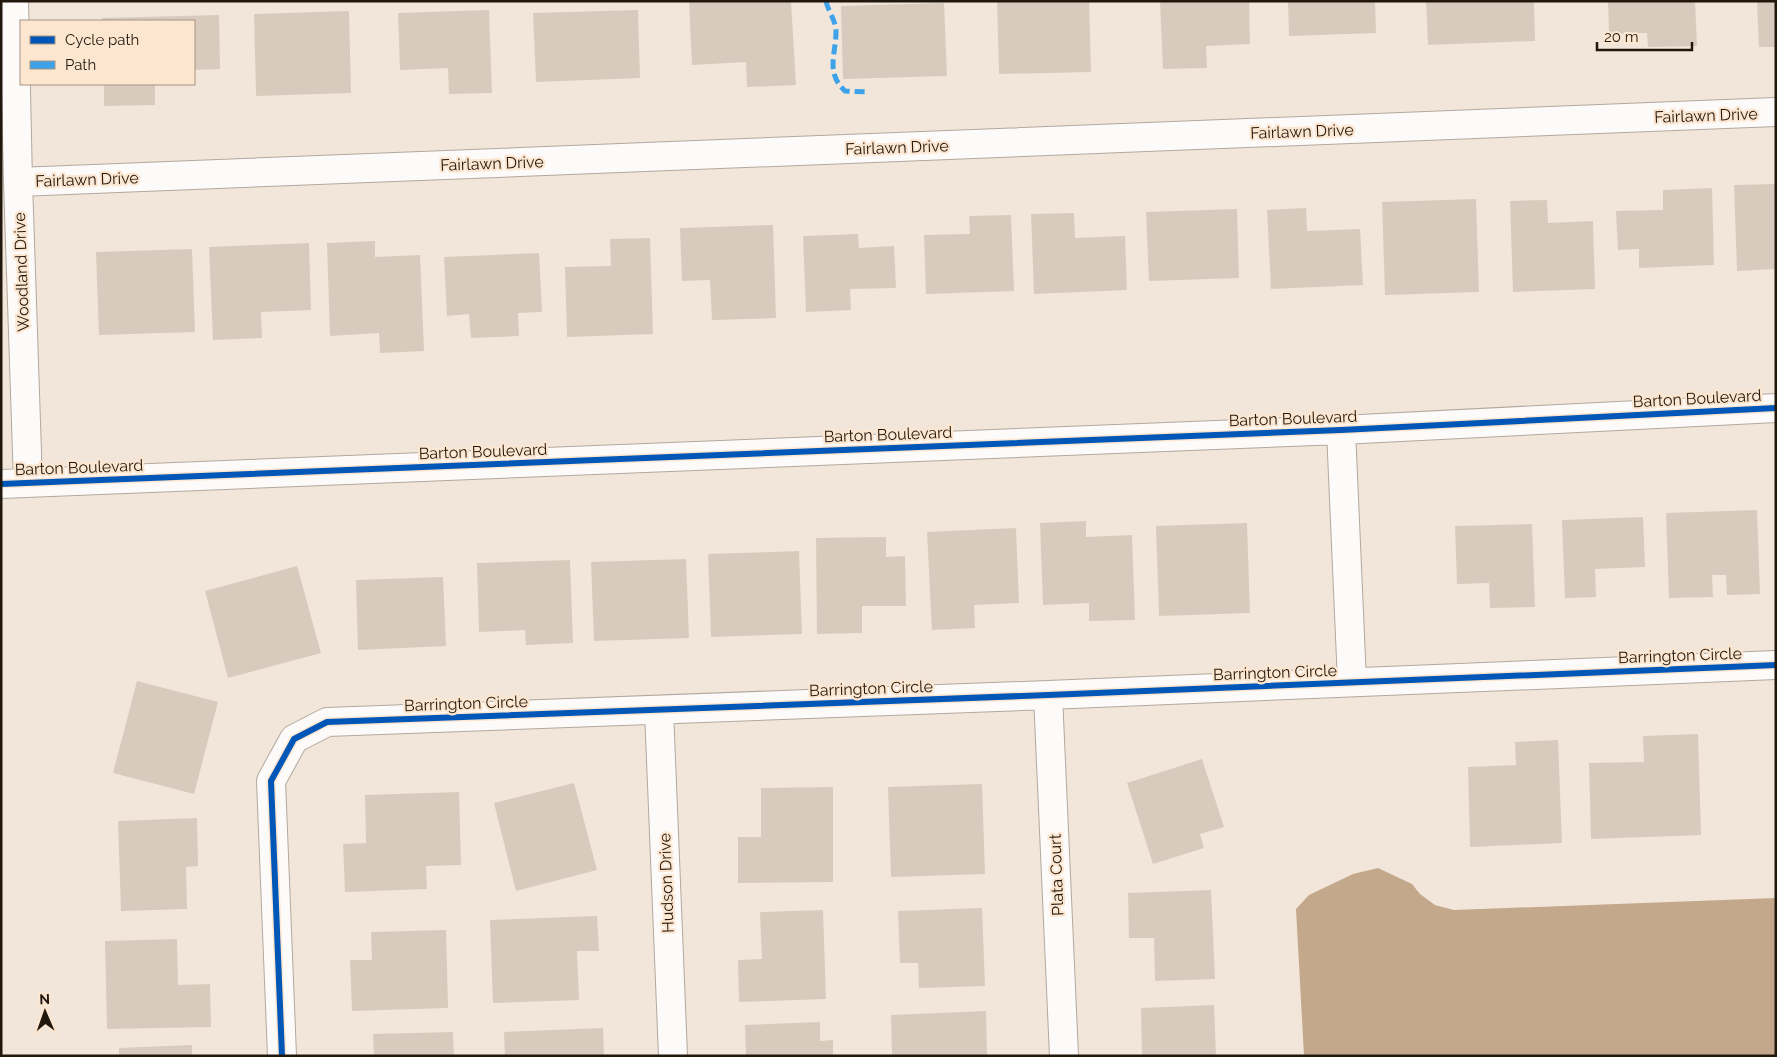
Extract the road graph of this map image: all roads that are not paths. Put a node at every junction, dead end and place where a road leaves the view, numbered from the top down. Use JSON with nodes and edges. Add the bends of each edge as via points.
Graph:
{"nodes":[{"id":1,"x":14,"y":1,"type":"edge"},
{"id":2,"x":1776,"y":112,"type":"edge"},
{"id":3,"x":18,"y":182,"type":"junction"},
{"id":4,"x":1776,"y":408,"type":"edge"},
{"id":5,"x":1341,"y":430,"type":"junction"},
{"id":6,"x":28,"y":483,"type":"junction"},
{"id":7,"x":1,"y":484,"type":"edge"},
{"id":8,"x":1776,"y":665,"type":"edge"},
{"id":9,"x":1352,"y":682,"type":"junction"},
{"id":10,"x":1048,"y":695,"type":"junction"},
{"id":11,"x":659,"y":710,"type":"junction"},
{"id":12,"x":282,"y":1056,"type":"edge"},
{"id":13,"x":673,"y":1056,"type":"edge"},
{"id":14,"x":1064,"y":1056,"type":"edge"}],
"edges":[{"from":1,"to":3,"type":"street","name":"Woodland Drive"},
{"from":2,"to":3,"type":"street","name":"Fairlawn Drive"},
{"from":3,"to":6,"type":"street","name":"Woodland Drive"},
{"from":4,"to":5,"type":"street","name":"Barton Boulevard"},
{"from":5,"to":6,"type":"street","name":"Barton Boulevard"},
{"from":5,"to":9,"type":"street","name":"Barrington Circle"},
{"from":6,"to":7,"type":"street","name":"Barton Boulevard"},
{"from":8,"to":9,"type":"street","name":"Barrington Circle"},
{"from":9,"to":10,"type":"street","name":"Barrington Circle"},
{"from":10,"to":11,"type":"street","name":"Barrington Circle"},
{"from":10,"to":14,"type":"street","name":"Plata Court"},
{"from":11,"to":12,"type":"street","name":"Barrington Circle","via":[[327,722],[294,739],[271,780]]},
{"from":11,"to":13,"type":"street","name":"Hudson Drive"}]}
